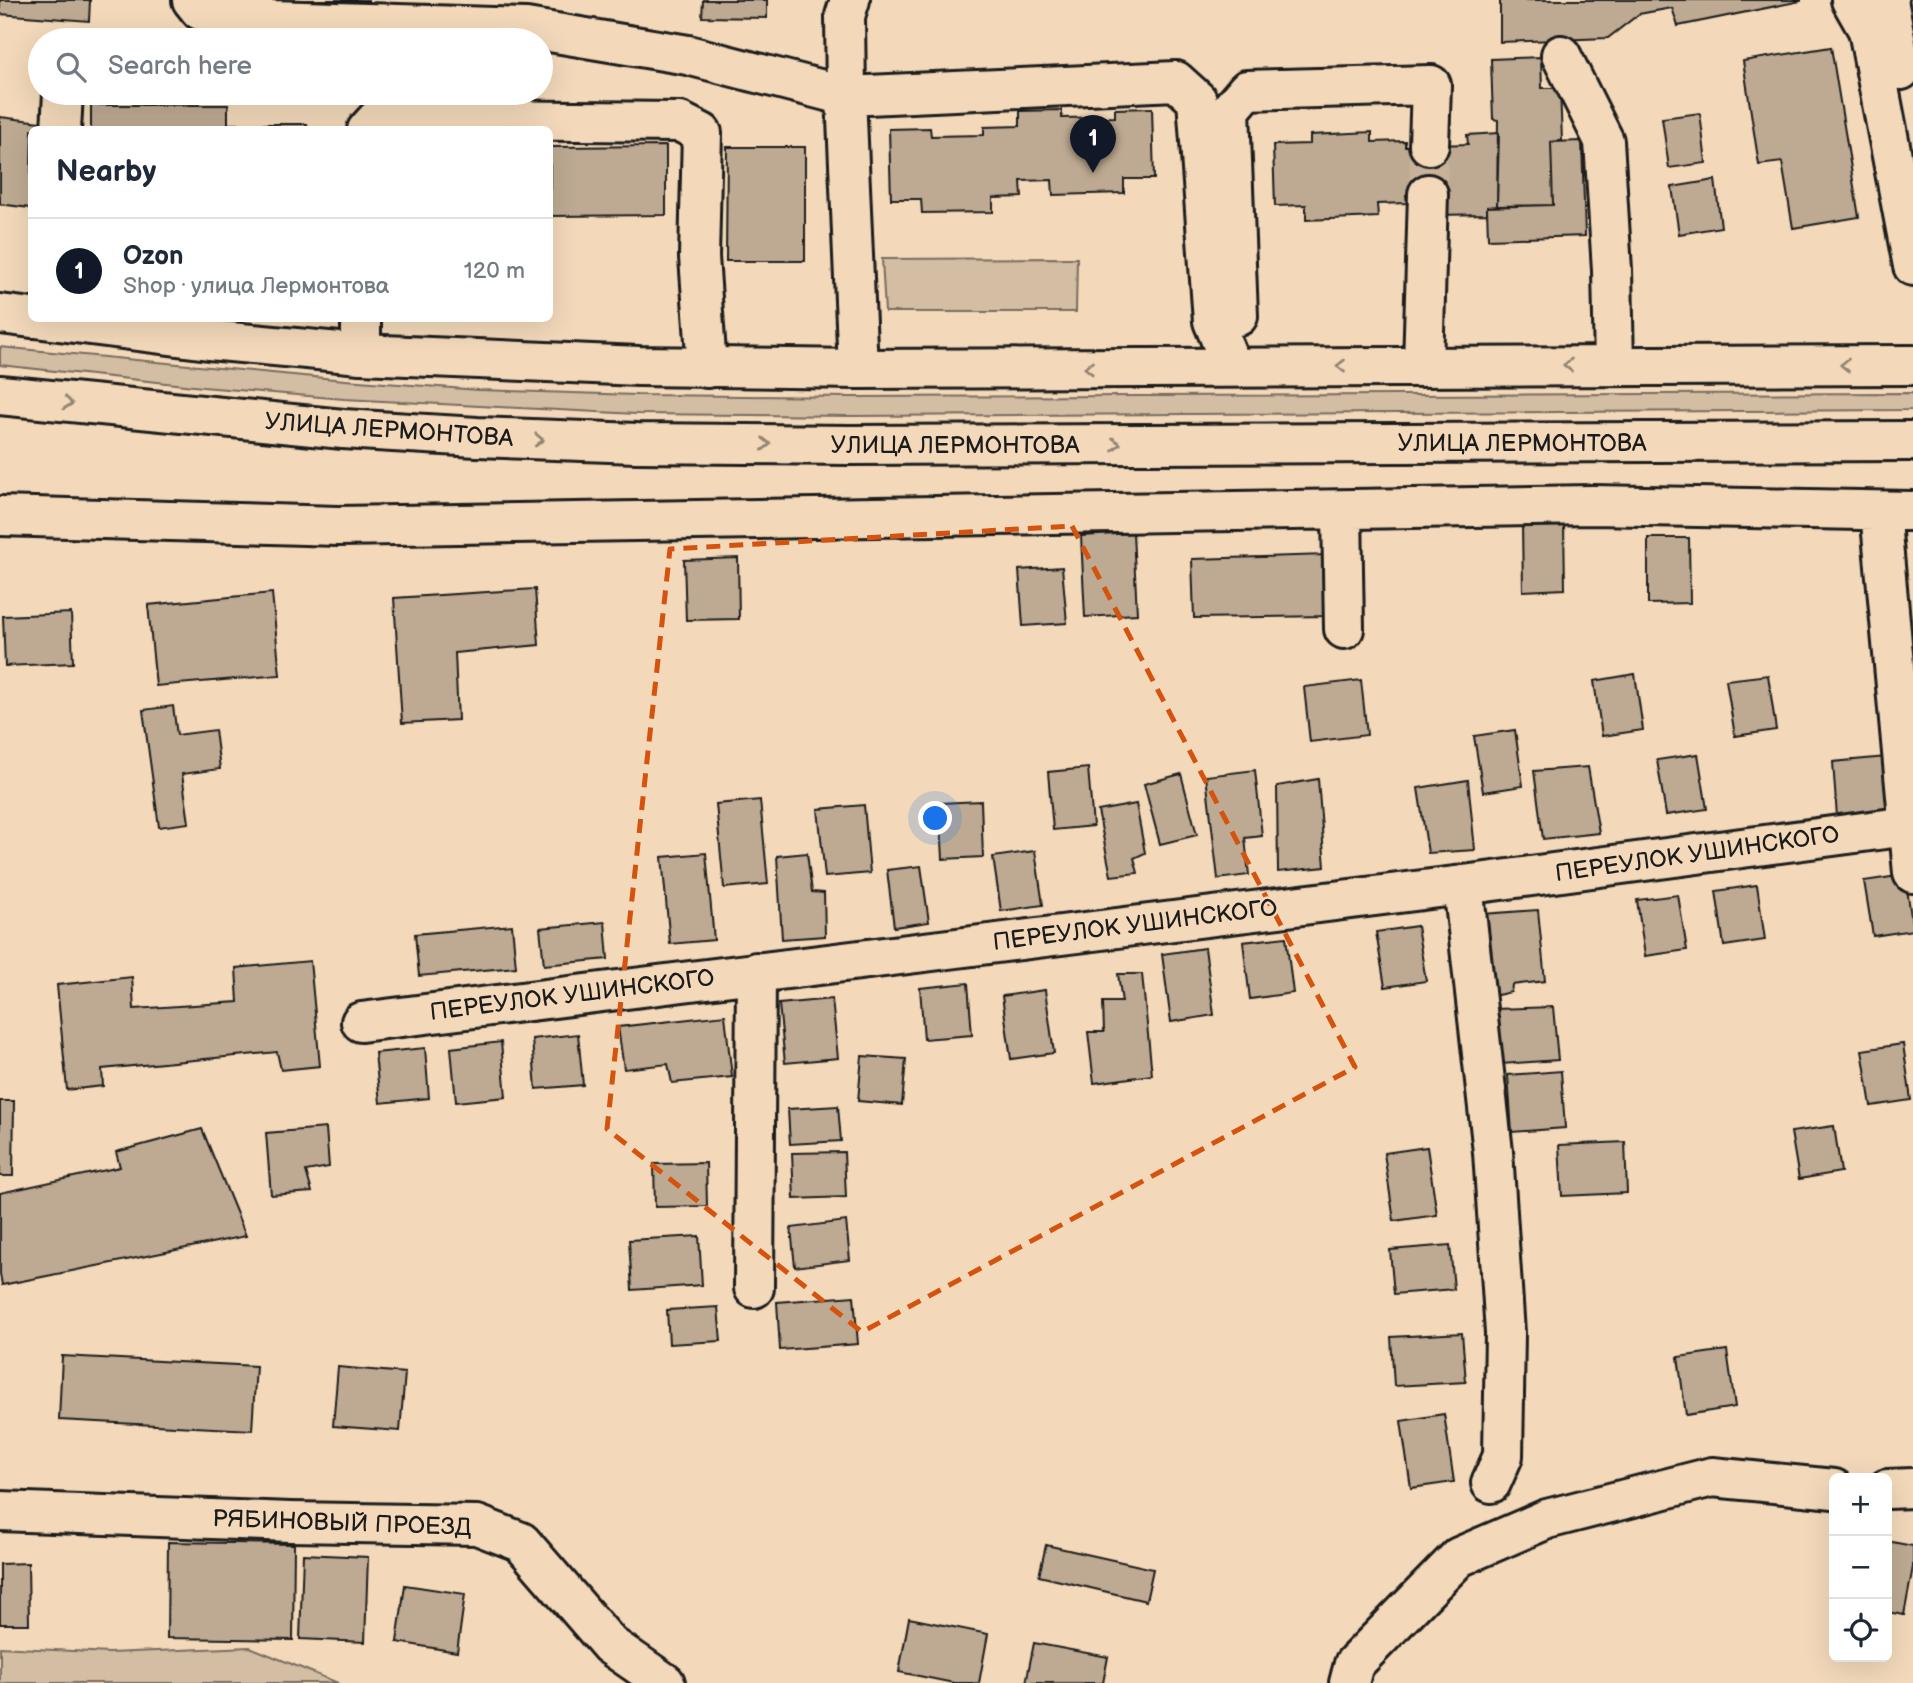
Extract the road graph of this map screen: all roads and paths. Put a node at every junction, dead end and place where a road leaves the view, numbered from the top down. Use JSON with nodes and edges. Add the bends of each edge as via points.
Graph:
{"nodes":[{"id":1,"x":192,"y":0,"type":"edge"},
{"id":2,"x":850,"y":0,"type":"edge"},
{"id":3,"x":1852,"y":0,"type":"edge"},
{"id":4,"x":1888,"y":0,"type":"edge"},
{"id":5,"x":272,"y":10,"type":"edge"},
{"id":6,"x":527,"y":14,"type":"edge"},
{"id":7,"x":1562,"y":55,"type":"dead end"},
{"id":8,"x":846,"y":96,"type":"junction"},
{"id":9,"x":62,"y":105,"type":"edge"},
{"id":10,"x":61,"y":126,"type":"edge"},
{"id":11,"x":370,"y":126,"type":"edge"},
{"id":12,"x":1913,"y":134,"type":"edge"},
{"id":13,"x":1429,"y":145,"type":"tunnel mouth"},
{"id":14,"x":1428,"y":194,"type":"tunnel mouth"},
{"id":15,"x":1913,"y":266,"type":"edge"},
{"id":16,"x":0,"y":314,"type":"edge"},
{"id":17,"x":28,"y":317,"type":"edge"},
{"id":18,"x":65,"y":322,"type":"edge"},
{"id":19,"x":361,"y":336,"type":"edge"},
{"id":20,"x":1614,"y":365,"type":"junction"},
{"id":21,"x":1913,"y":365,"type":"edge"},
{"id":22,"x":1423,"y":366,"type":"junction"},
{"id":23,"x":1232,"y":367,"type":"junction"},
{"id":24,"x":707,"y":368,"type":"junction"},
{"id":25,"x":858,"y":369,"type":"junction"},
{"id":26,"x":0,"y":395,"type":"edge"},
{"id":27,"x":1913,"y":441,"type":"edge"},
{"id":28,"x":1342,"y":511,"type":"junction"},
{"id":29,"x":1897,"y":511,"type":"edge"},
{"id":30,"x":0,"y":516,"type":"edge"},
{"id":31,"x":1344,"y":629,"type":"dead end"},
{"id":32,"x":1908,"y":826,"type":"junction"},
{"id":33,"x":1913,"y":873,"type":"edge"},
{"id":34,"x":1463,"y":885,"type":"junction"},
{"id":35,"x":756,"y":972,"type":"junction"},
{"id":36,"x":361,"y":1021,"type":"dead end"},
{"id":37,"x":754,"y":1288,"type":"dead end"},
{"id":38,"x":1491,"y":1483,"type":"dead end"},
{"id":39,"x":1913,"y":1488,"type":"edge"},
{"id":40,"x":1829,"y":1489,"type":"edge"},
{"id":41,"x":1892,"y":1489,"type":"edge"},
{"id":42,"x":0,"y":1511,"type":"edge"},
{"id":43,"x":665,"y":1683,"type":"edge"},
{"id":44,"x":1349,"y":1683,"type":"edge"}],
"edges":[{"from":1,"to":5,"type":"street","via":[[200,10]]},
{"from":2,"to":8,"type":"street","via":[[845,16]]},
{"from":3,"to":15,"type":"street","via":[[1868,30]]},
{"from":4,"to":12,"type":"street"},
{"from":5,"to":6,"type":"street"},
{"from":6,"to":8,"type":"street"},
{"from":7,"to":20,"type":"street","via":[[1604,141]]},
{"from":8,"to":23,"type":"street","via":[[1177,81],[1198,100],[1213,321]]},
{"from":8,"to":25,"type":"street"},
{"from":9,"to":10,"type":"street"},
{"from":11,"to":24,"type":"street","via":[[377,118],[680,122],[702,132],[699,257]]},
{"from":13,"to":23,"type":"street","via":[[1431,85],[1247,90],[1230,110],[1238,321]]},
{"from":14,"to":22,"type":"street"},
{"from":16,"to":17,"type":"street"},
{"from":18,"to":19,"type":"street","via":[[209,340]]},
{"from":19,"to":24,"type":"street","via":[[481,360]]},
{"from":21,"to":20,"type":"street","one_way":true},
{"from":20,"to":22,"type":"street","one_way":true},
{"from":22,"to":23,"type":"street","one_way":true},
{"from":23,"to":25,"type":"street","one_way":true},
{"from":24,"to":25,"type":"street"},
{"from":26,"to":27,"type":"street","name":"УЛИЦА ЛЕРМОНТОВА","one_way":true,"via":[[343,429],[637,443]]},
{"from":28,"to":29,"type":"street","via":[[1593,505]]},
{"from":28,"to":30,"type":"street","via":[[338,526]]},
{"from":28,"to":31,"type":"street"},
{"from":29,"to":32,"type":"street"},
{"from":32,"to":33,"type":"street"},
{"from":32,"to":34,"type":"street","name":"ПЕРЕУЛОК УШИНСКОГО"},
{"from":34,"to":35,"type":"street","name":"ПЕРЕУЛОК УШИНСКОГО"},
{"from":34,"to":38,"type":"street","via":[[1493,1152],[1505,1333],[1503,1455]]},
{"from":35,"to":36,"type":"street","name":"ПЕРЕУЛОК УШИНСКОГО"},
{"from":35,"to":37,"type":"street"},
{"from":39,"to":41,"type":"street"},
{"from":40,"to":44,"type":"street","via":[[1712,1477],[1547,1519],[1459,1557],[1354,1664]]},
{"from":42,"to":43,"type":"street","name":"РЯБИНОВЫЙ ПРОЕЗД","via":[[477,1525],[521,1542],[610,1645]]}]}
